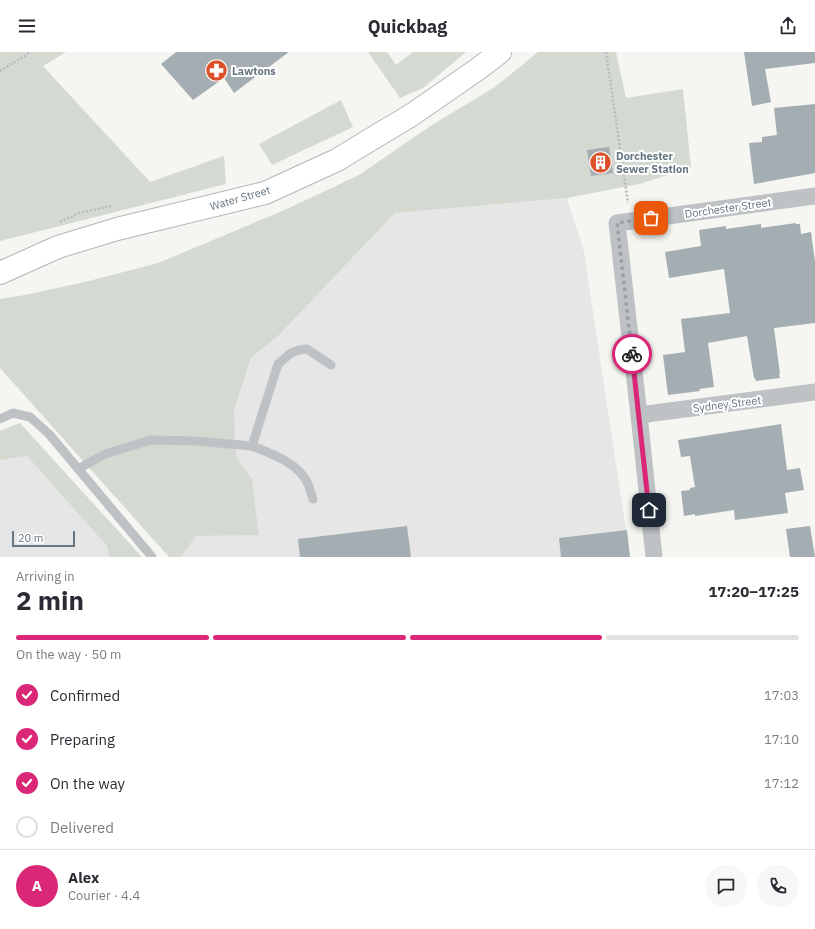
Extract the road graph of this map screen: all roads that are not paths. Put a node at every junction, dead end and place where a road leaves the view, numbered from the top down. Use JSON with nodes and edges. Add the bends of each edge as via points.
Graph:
{"nodes":[{"id":1,"x":500,"y":52,"type":"edge"},
{"id":2,"x":815,"y":196,"type":"edge"},
{"id":3,"x":0,"y":273,"type":"edge"},
{"id":4,"x":332,"y":365,"type":"dead end"},
{"id":5,"x":815,"y":392,"type":"edge"},
{"id":6,"x":639,"y":415,"type":"junction"},
{"id":7,"x":0,"y":419,"type":"edge"},
{"id":8,"x":252,"y":446,"type":"junction"},
{"id":9,"x":78,"y":469,"type":"junction"},
{"id":10,"x":313,"y":499,"type":"dead end"},
{"id":11,"x":152,"y":557,"type":"edge"},
{"id":12,"x":654,"y":557,"type":"edge"}],
"edges":[{"from":1,"to":3,"type":"street","name":"Water Street","via":[[410,116],[377,136],[337,160],[265,193],[117,229],[58,247]]},
{"from":2,"to":6,"type":"street","name":"Dorchester Street","via":[[624,222]]},
{"from":4,"to":8,"type":"lane","via":[[307,349],[291,353],[278,364]]},
{"from":5,"to":6,"type":"street","name":"Sydney Street"},
{"from":6,"to":12,"type":"street"},
{"from":7,"to":9,"type":"lane","via":[[13,413],[30,417],[49,434]]},
{"from":8,"to":9,"type":"lane","via":[[151,440],[105,454]]},
{"from":8,"to":10,"type":"lane","via":[[285,460],[299,471],[308,483]]},
{"from":9,"to":11,"type":"lane"}]}
